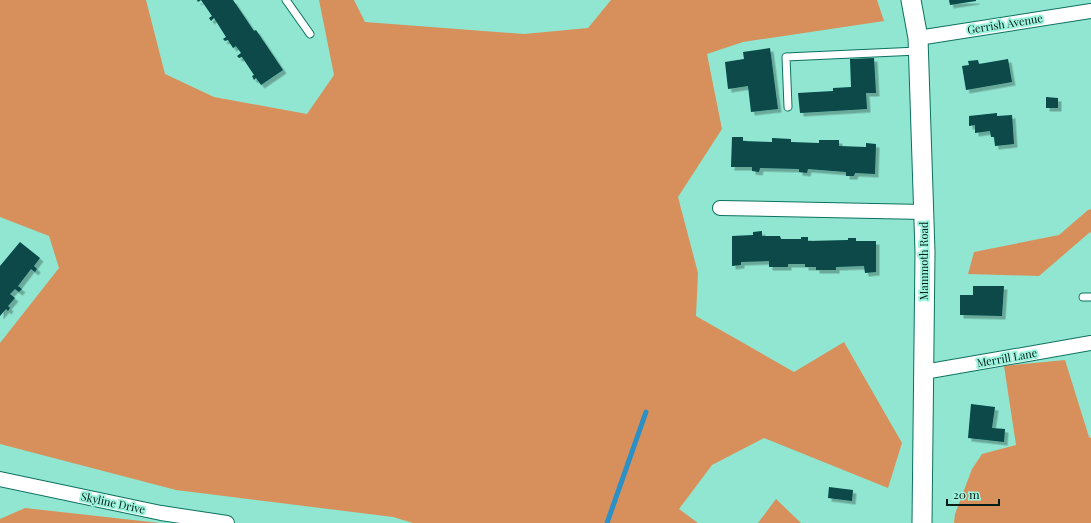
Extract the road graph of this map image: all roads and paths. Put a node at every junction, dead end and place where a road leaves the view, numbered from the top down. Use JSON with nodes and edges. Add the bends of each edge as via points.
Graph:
{"nodes":[{"id":1,"x":286,"y":0,"type":"edge"},
{"id":2,"x":911,"y":0,"type":"edge"},
{"id":3,"x":1091,"y":11,"type":"edge"},
{"id":4,"x":310,"y":34,"type":"dead end"},
{"id":5,"x":918,"y":44,"type":"junction"},
{"id":6,"x":788,"y":107,"type":"dead end"},
{"id":7,"x":720,"y":208,"type":"dead end"},
{"id":8,"x":924,"y":212,"type":"junction"},
{"id":9,"x":1083,"y":296,"type":"dead end"},
{"id":10,"x":1091,"y":296,"type":"edge"},
{"id":11,"x":1091,"y":343,"type":"edge"},
{"id":12,"x":924,"y":372,"type":"junction"},
{"id":13,"x":0,"y":480,"type":"edge"},
{"id":14,"x":227,"y":523,"type":"edge"},
{"id":15,"x":922,"y":523,"type":"edge"}],
"edges":[{"from":1,"to":4,"type":"lane"},
{"from":2,"to":5,"type":"main road","name":"Mammoth Road"},
{"from":3,"to":5,"type":"street","name":"Gerrish Avenue"},
{"from":5,"to":6,"type":"lane","via":[[786,57]]},
{"from":5,"to":8,"type":"main road","name":"Mammoth Road"},
{"from":7,"to":8,"type":"street"},
{"from":8,"to":12,"type":"main road","name":"Mammoth Road"},
{"from":9,"to":10,"type":"lane"},
{"from":11,"to":12,"type":"street","name":"Merrill Lane"},
{"from":12,"to":15,"type":"main road","name":"Mammoth Road"},
{"from":13,"to":14,"type":"street","name":"Skyline Drive","via":[[161,513]]}]}
